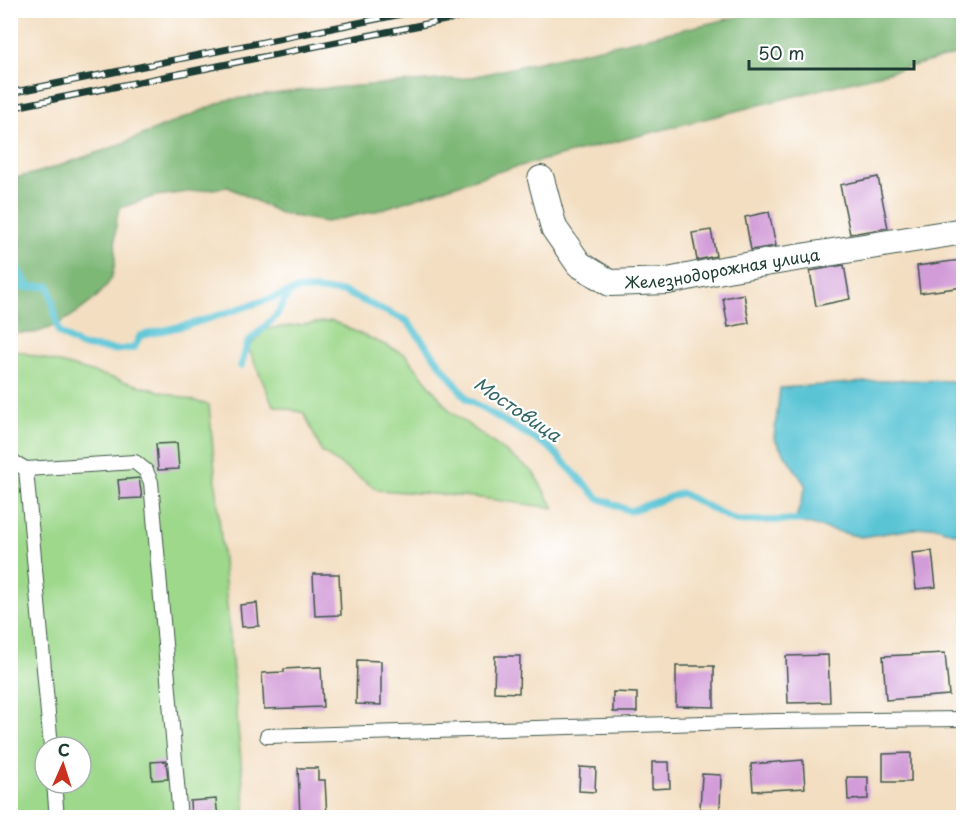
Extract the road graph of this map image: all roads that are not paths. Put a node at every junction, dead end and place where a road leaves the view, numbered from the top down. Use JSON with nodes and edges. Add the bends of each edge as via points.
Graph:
{"nodes":[{"id":1,"x":541,"y":179,"type":"dead end"},
{"id":2,"x":963,"y":231,"type":"edge"},
{"id":3,"x":10,"y":460,"type":"edge"},
{"id":4,"x":27,"y":469,"type":"junction"},
{"id":5,"x":963,"y":719,"type":"edge"},
{"id":6,"x":50,"y":735,"type":"edge"},
{"id":7,"x":267,"y":736,"type":"dead end"},
{"id":8,"x":55,"y":795,"type":"edge"},
{"id":9,"x":57,"y":818,"type":"edge"},
{"id":10,"x":180,"y":818,"type":"edge"}],
"edges":[{"from":1,"to":2,"type":"street","name":"Железнодорожная улица","via":[[554,228],[579,264],[610,283],[668,281]]},
{"from":3,"to":4,"type":"lane"},
{"from":4,"to":6,"type":"lane"},
{"from":4,"to":10,"type":"lane","via":[[135,462],[151,482]]},
{"from":5,"to":7,"type":"lane"},
{"from":8,"to":9,"type":"lane"}]}
